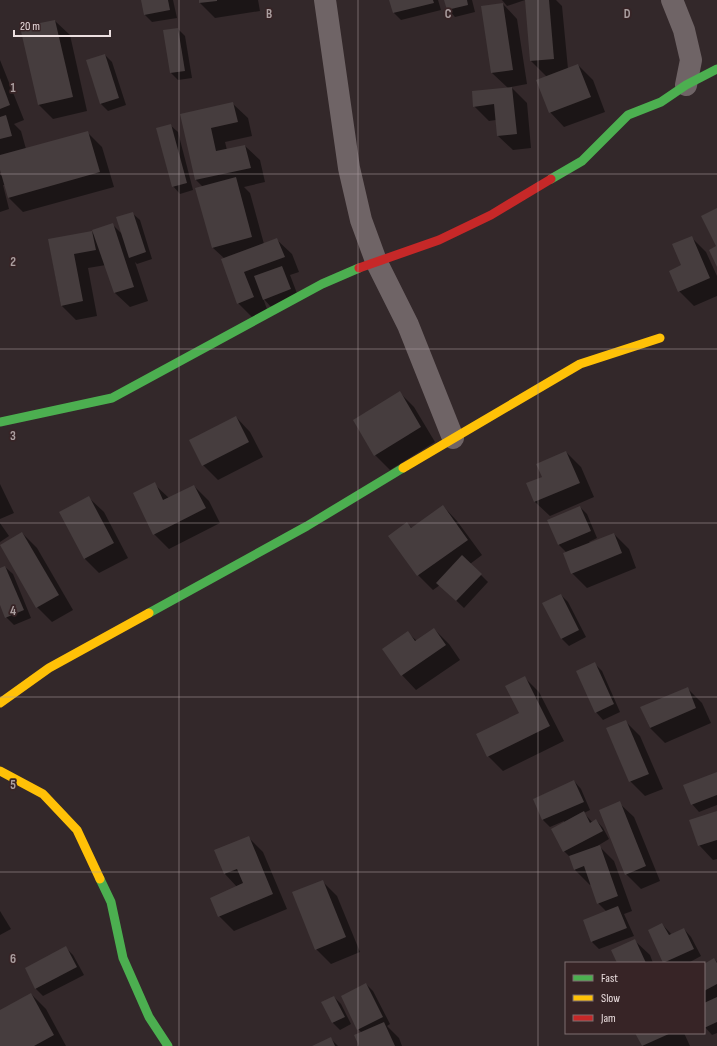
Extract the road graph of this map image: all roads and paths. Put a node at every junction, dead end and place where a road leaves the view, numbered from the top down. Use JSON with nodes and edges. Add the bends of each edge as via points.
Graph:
{"nodes":[{"id":1,"x":325,"y":0,"type":"edge"},
{"id":2,"x":672,"y":0,"type":"edge"},
{"id":3,"x":717,"y":69,"type":"edge"},
{"id":4,"x":686,"y":86,"type":"junction"},
{"id":5,"x":376,"y":261,"type":"junction"},
{"id":6,"x":660,"y":338,"type":"dead end"},
{"id":7,"x":0,"y":422,"type":"edge"},
{"id":8,"x":453,"y":438,"type":"junction"},
{"id":9,"x":0,"y":702,"type":"edge"},
{"id":10,"x":0,"y":771,"type":"edge"},
{"id":11,"x":168,"y":1046,"type":"edge"}],
"edges":[{"from":1,"to":5,"type":"street","via":[[349,168],[361,220]]},
{"from":2,"to":4,"type":"street","via":[[684,30],[691,60]]},
{"from":3,"to":4,"type":"street"},
{"from":4,"to":5,"type":"street","via":[[661,102],[628,115],[582,161],[491,215],[439,240]]},
{"from":5,"to":7,"type":"street","via":[[322,284],[112,398]]},
{"from":5,"to":8,"type":"street","via":[[408,325]]},
{"from":6,"to":8,"type":"street","via":[[580,364]]},
{"from":8,"to":9,"type":"street","via":[[307,526],[49,668]]},
{"from":10,"to":11,"type":"street","via":[[43,794],[77,830],[111,902],[123,958],[149,1017]]}]}
